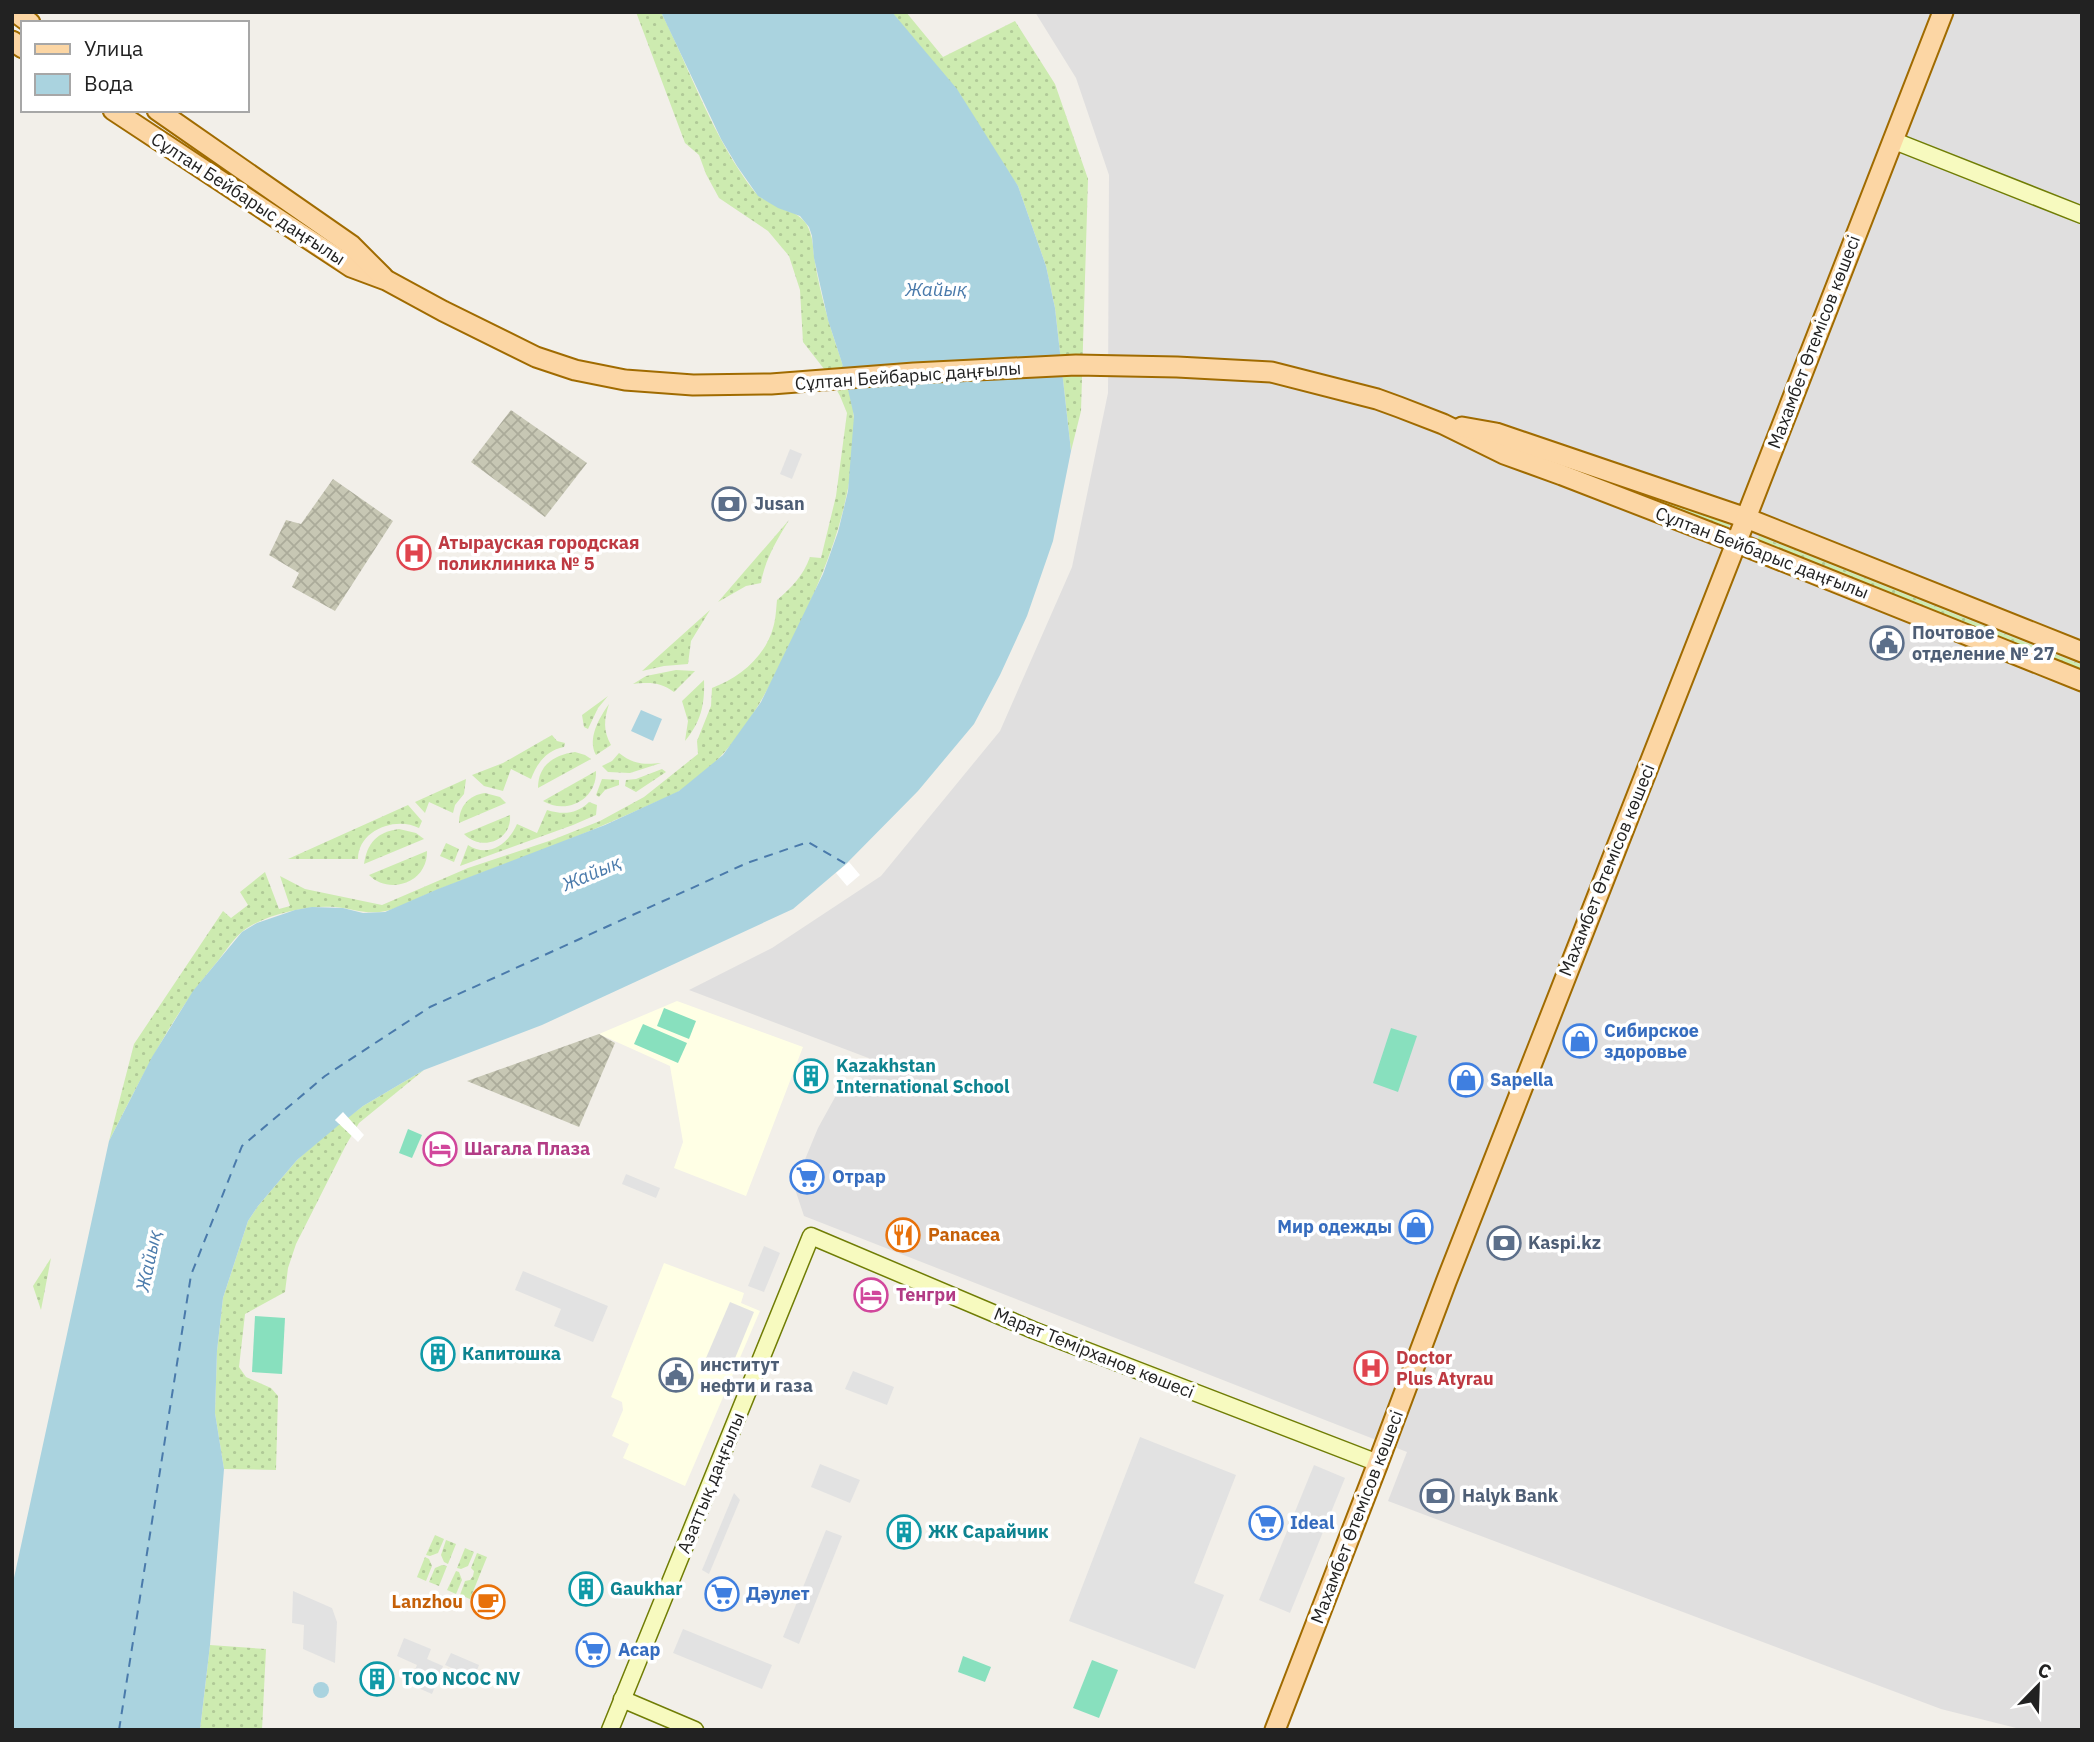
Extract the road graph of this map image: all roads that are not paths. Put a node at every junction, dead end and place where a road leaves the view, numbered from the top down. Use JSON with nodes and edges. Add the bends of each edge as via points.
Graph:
{"nodes":[{"id":1,"x":1943,"y":12,"type":"edge"},
{"id":2,"x":116,"y":112,"type":"edge"},
{"id":3,"x":160,"y":112,"type":"edge"},
{"id":4,"x":1892,"y":140,"type":"junction"},
{"id":5,"x":2082,"y":215,"type":"edge"},
{"id":6,"x":386,"y":280,"type":"junction"},
{"id":7,"x":1443,"y":424,"type":"junction"},
{"id":8,"x":1746,"y":518,"type":"junction"},
{"id":9,"x":1735,"y":542,"type":"junction"},
{"id":10,"x":2082,"y":652,"type":"edge"},
{"id":11,"x":2082,"y":681,"type":"edge"},
{"id":12,"x":811,"y":1236,"type":"joint"},
{"id":13,"x":1378,"y":1463,"type":"junction"},
{"id":14,"x":622,"y":1699,"type":"junction"},
{"id":15,"x":610,"y":1730,"type":"edge"},
{"id":16,"x":695,"y":1730,"type":"edge"},
{"id":17,"x":1275,"y":1730,"type":"edge"}],
"edges":[{"from":1,"to":4,"type":"main road","name":"Махамбет Өтемісов көшесі"},
{"from":2,"to":6,"type":"main road","name":"Сұлтан Бейбарыс даңғылы","via":[[351,267]]},
{"from":3,"to":6,"type":"main road","name":"Сұлтан Бейбарыс даңғылы","via":[[351,245]]},
{"from":4,"to":5,"type":"street"},
{"from":4,"to":8,"type":"main road","name":"Махамбет Өтемісов көшесі"},
{"from":6,"to":7,"type":"main road","name":"Сұлтан Бейбарыс даңғылы","via":[[536,357],[625,380],[771,384],[1076,366],[1271,372],[1377,399]]},
{"from":7,"to":8,"type":"main road","name":"Сұлтан Бейбарыс даңғылы","via":[[1496,433]]},
{"from":7,"to":9,"type":"main road","name":"Сұлтан Бейбарыс даңғылы","via":[[1504,454]]},
{"from":8,"to":9,"type":"main road","name":"Махамбет Өтемісов көшесі"},
{"from":8,"to":10,"type":"main road","name":"Сұлтан Бейбарыс даңғылы"},
{"from":9,"to":11,"type":"main road","name":"Сұлтан Бейбарыс даңғылы"},
{"from":9,"to":13,"type":"main road","name":"Махамбет Өтемісов көшесі"},
{"from":12,"to":13,"type":"street","name":"Марат Темірханов көшесі","via":[[1033,1330]]},
{"from":12,"to":14,"type":"street","name":"Азаттық даңғылы"},
{"from":13,"to":17,"type":"main road","name":"Махамбет Өтемісов көшесі"},
{"from":14,"to":15,"type":"street","name":"Азаттық даңғылы"},
{"from":14,"to":16,"type":"street"}]}
